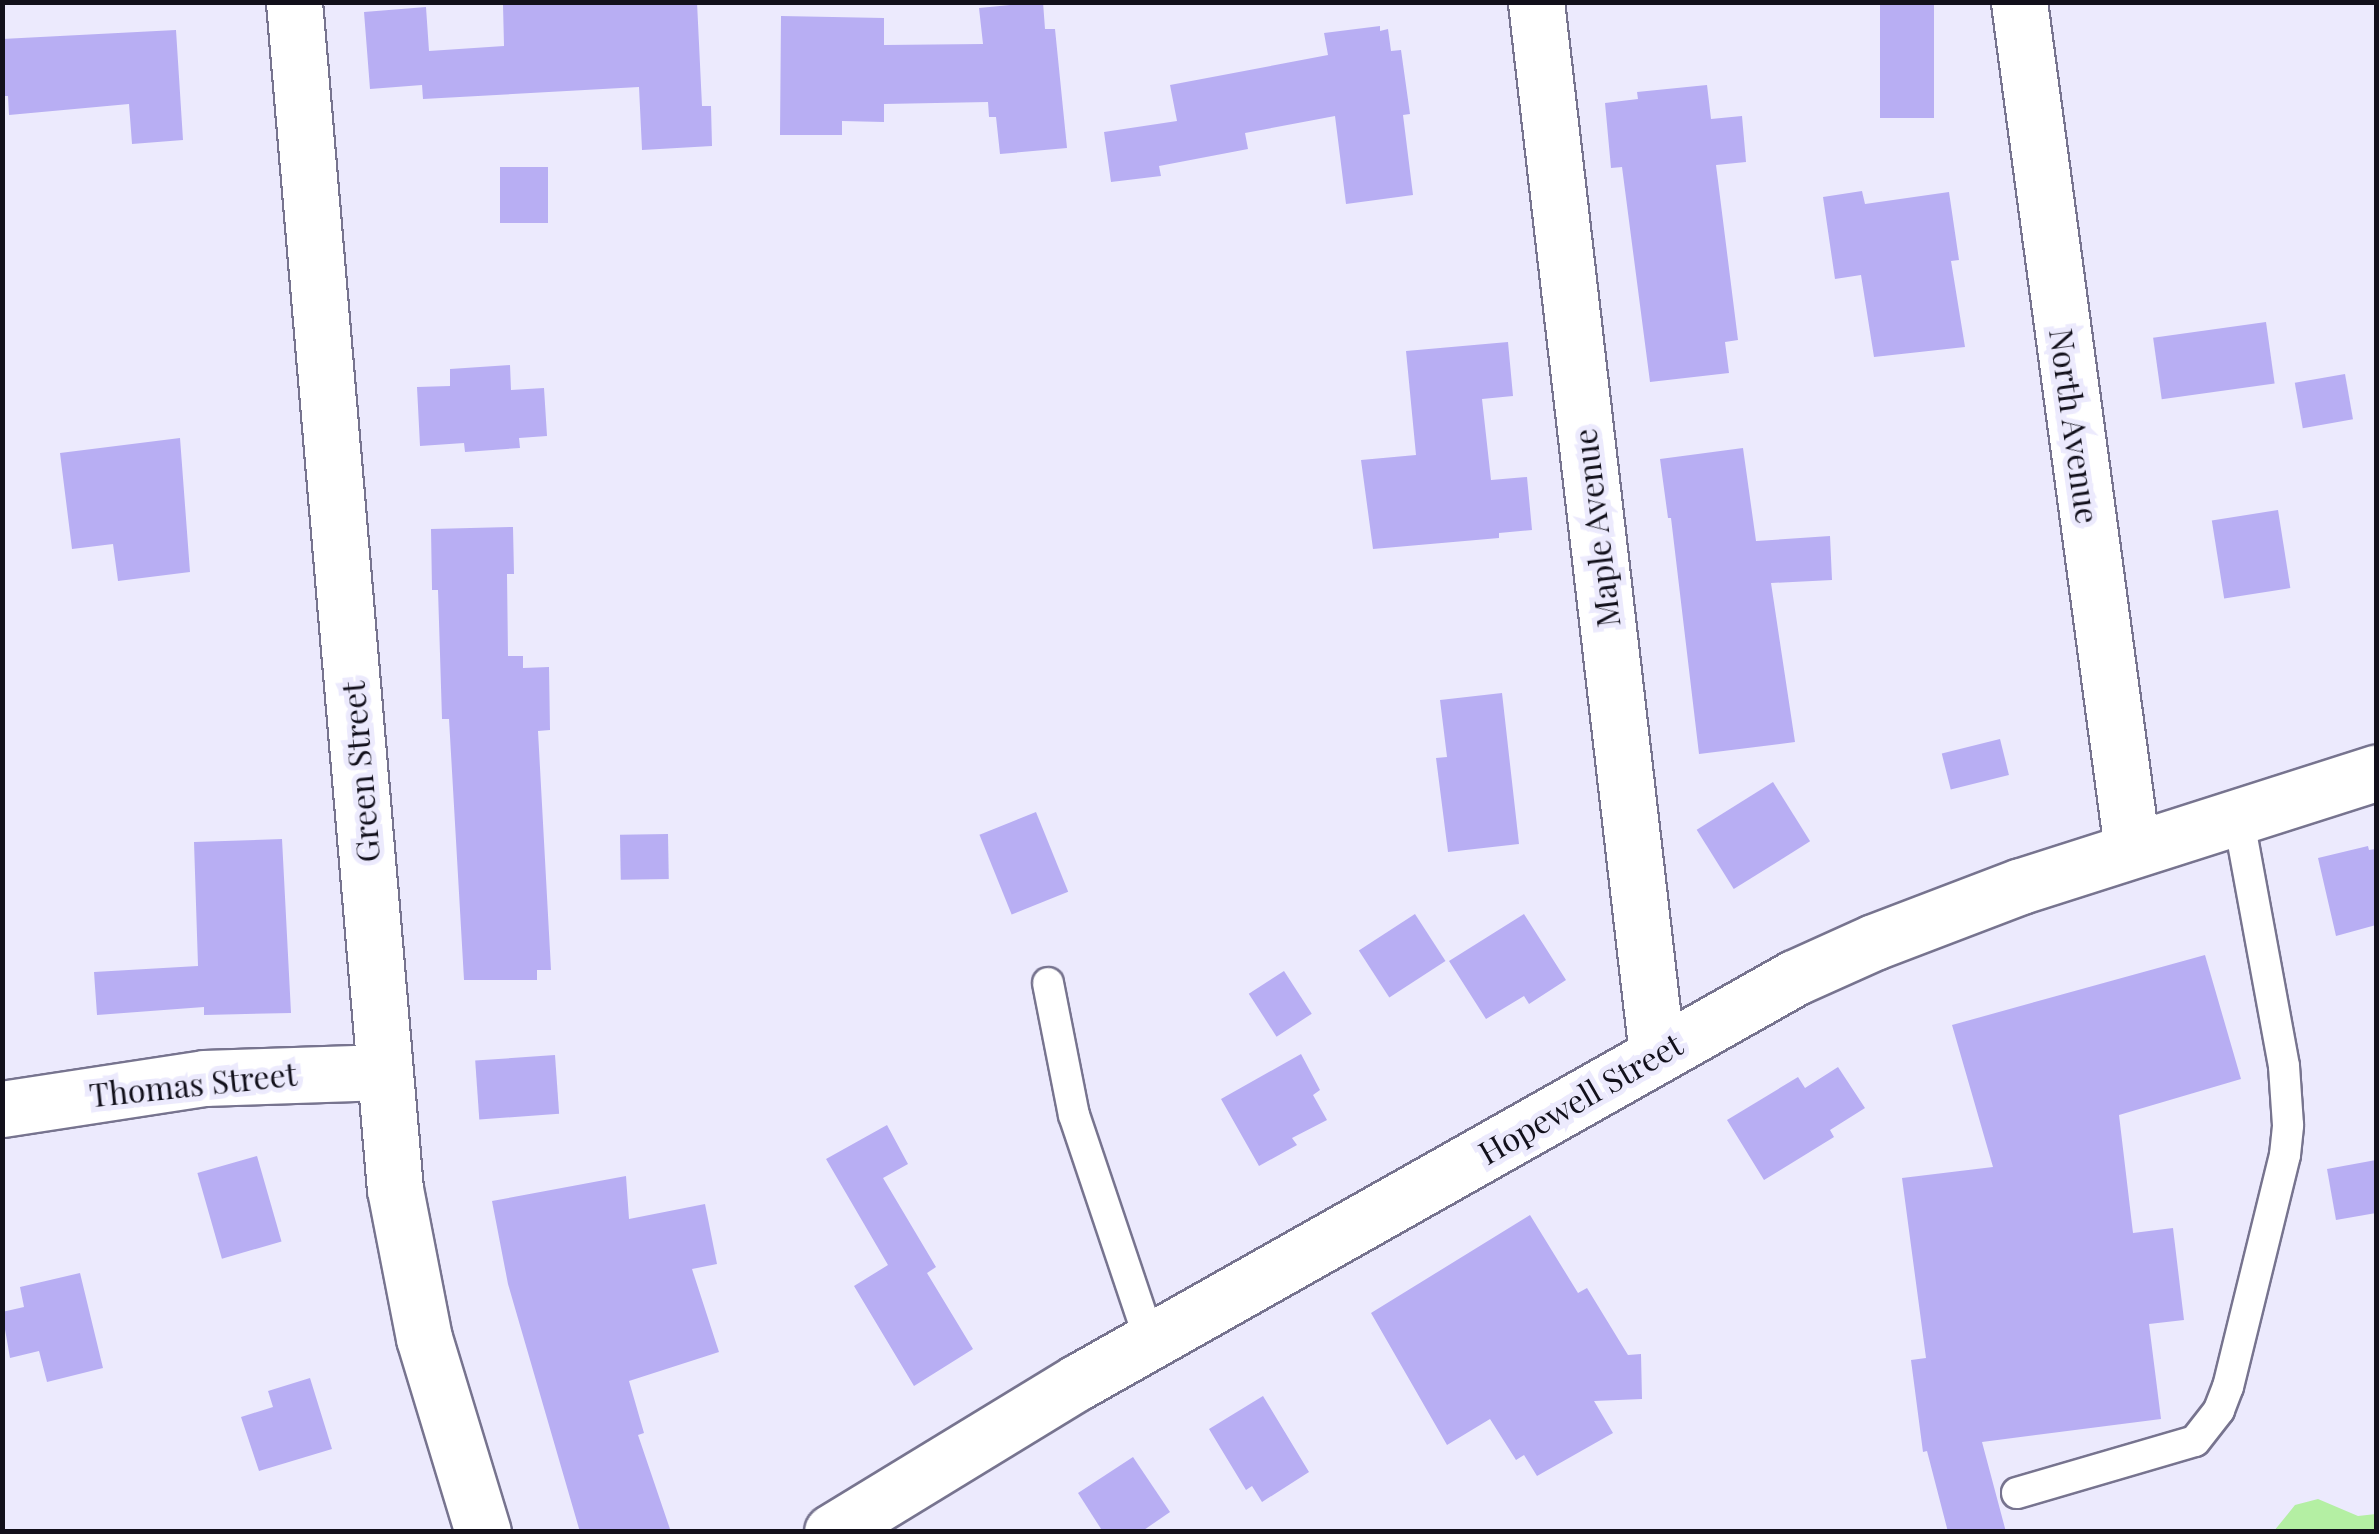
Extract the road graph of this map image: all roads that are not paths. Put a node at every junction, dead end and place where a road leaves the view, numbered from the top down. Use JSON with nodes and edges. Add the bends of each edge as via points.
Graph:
{"nodes":[{"id":1,"x":294,"y":2,"type":"edge"},
{"id":2,"x":1536,"y":2,"type":"edge"},
{"id":3,"x":2019,"y":2,"type":"edge"},
{"id":4,"x":2376,"y":773,"type":"edge"},
{"id":5,"x":2238,"y":816,"type":"junction"},
{"id":6,"x":2132,"y":849,"type":"junction"},
{"id":7,"x":1048,"y":983,"type":"dead end"},
{"id":8,"x":1657,"y":1054,"type":"junction"},
{"id":9,"x":385,"y":1072,"type":"junction"},
{"id":10,"x":2,"y":1110,"type":"edge"},
{"id":11,"x":1150,"y":1341,"type":"junction"},
{"id":12,"x":2018,"y":1494,"type":"dead end"},
{"id":13,"x":483,"y":1532,"type":"edge"},
{"id":14,"x":832,"y":1532,"type":"edge"}],
"edges":[{"from":1,"to":9,"type":"street","name":"Green Street"},
{"from":2,"to":8,"type":"street","name":"Maple Avenue"},
{"from":3,"to":6,"type":"street","name":"North Avenue"},
{"from":4,"to":5,"type":"street","name":"Hopewell Street"},
{"from":5,"to":6,"type":"street","name":"Hopewell Street"},
{"from":5,"to":12,"type":"lane","via":[[2284,1066],[2288,1125],[2228,1387],[2208,1428],[2178,1450]]},
{"from":6,"to":8,"type":"street","name":"Hopewell Street","via":[[1874,942],[1756,997]]},
{"from":7,"to":11,"type":"lane","via":[[1074,1114]]},
{"from":8,"to":11,"type":"street","name":"Hopewell Street"},
{"from":9,"to":10,"type":"street","name":"Thomas Street","via":[[204,1078]]},
{"from":9,"to":13,"type":"street","name":"Green Street","via":[[412,1290]]},
{"from":11,"to":14,"type":"street","name":"Hopewell Street"}]}
